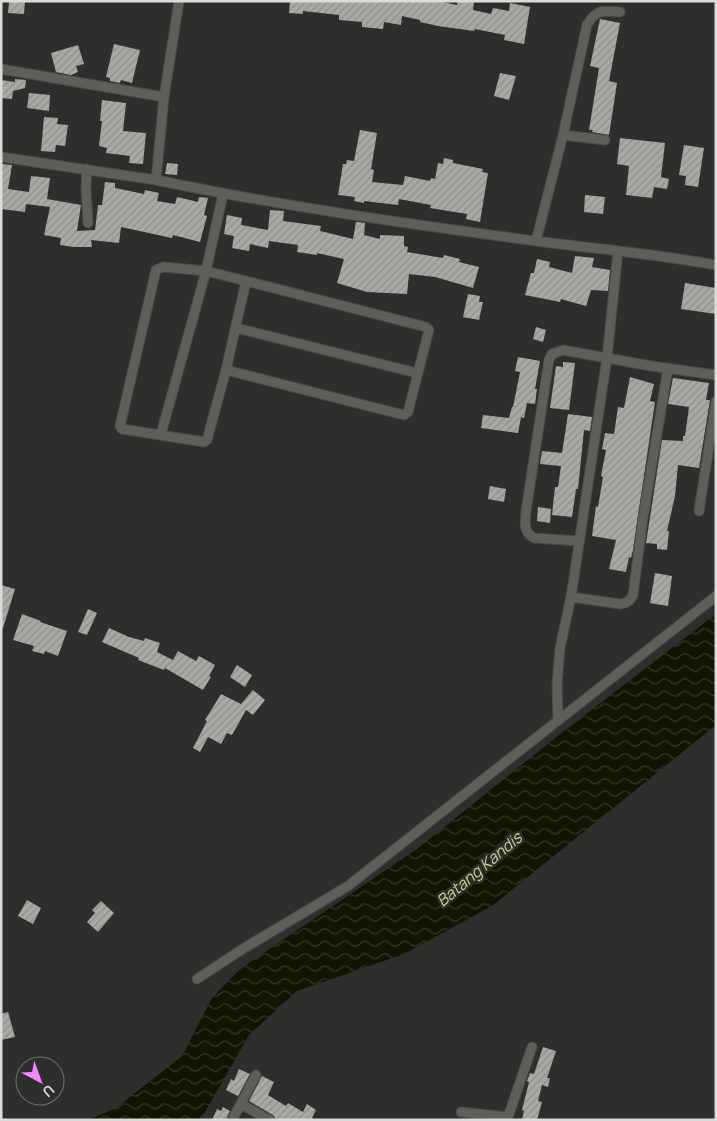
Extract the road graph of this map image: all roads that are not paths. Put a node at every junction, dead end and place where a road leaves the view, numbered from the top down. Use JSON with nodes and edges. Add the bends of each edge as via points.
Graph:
{"nodes":[{"id":1,"x":179,"y":1,"type":"edge"},
{"id":2,"x":620,"y":12,"type":"dead end"},
{"id":3,"x":1,"y":69,"type":"edge"},
{"id":4,"x":164,"y":97,"type":"junction"},
{"id":5,"x":562,"y":135,"type":"junction"},
{"id":6,"x":605,"y":140,"type":"dead end"},
{"id":7,"x":1,"y":157,"type":"edge"},
{"id":8,"x":87,"y":168,"type":"junction"},
{"id":9,"x":156,"y":180,"type":"junction"},
{"id":10,"x":223,"y":194,"type":"junction"},
{"id":11,"x":88,"y":223,"type":"dead end"},
{"id":12,"x":536,"y":241,"type":"junction"},
{"id":13,"x":618,"y":251,"type":"junction"},
{"id":14,"x":716,"y":264,"type":"edge"},
{"id":15,"x":206,"y":271,"type":"junction"},
{"id":16,"x":246,"y":281,"type":"junction"},
{"id":17,"x":236,"y":328,"type":"junction"},
{"id":18,"x":607,"y":358,"type":"junction"},
{"id":19,"x":668,"y":368,"type":"junction"},
{"id":20,"x":226,"y":370,"type":"junction"},
{"id":21,"x":417,"y":373,"type":"junction"},
{"id":22,"x":716,"y":375,"type":"edge"},
{"id":23,"x":716,"y":401,"type":"edge"},
{"id":24,"x":161,"y":434,"type":"junction"},
{"id":25,"x":699,"y":511,"type":"dead end"},
{"id":26,"x":579,"y":541,"type":"junction"},
{"id":27,"x":716,"y":596,"type":"edge"},
{"id":28,"x":571,"y":597,"type":"junction"},
{"id":29,"x":558,"y":721,"type":"junction"},
{"id":30,"x":197,"y":979,"type":"dead end"},
{"id":31,"x":532,"y":1047,"type":"dead end"},
{"id":32,"x":256,"y":1075,"type":"dead end"},
{"id":33,"x":241,"y":1104,"type":"junction"},
{"id":34,"x":460,"y":1112,"type":"dead end"},
{"id":35,"x":508,"y":1119,"type":"edge"},
{"id":36,"x":232,"y":1120,"type":"edge"},
{"id":37,"x":270,"y":1120,"type":"edge"}],
"edges":[{"from":1,"to":4,"type":"street"},
{"from":2,"to":5,"type":"street","via":[[596,12],[587,25]]},
{"from":3,"to":4,"type":"street"},
{"from":4,"to":9,"type":"street"},
{"from":5,"to":6,"type":"street"},
{"from":5,"to":12,"type":"street"},
{"from":7,"to":8,"type":"street"},
{"from":8,"to":9,"type":"street"},
{"from":8,"to":11,"type":"street"},
{"from":9,"to":10,"type":"street"},
{"from":10,"to":12,"type":"street"},
{"from":10,"to":15,"type":"street"},
{"from":12,"to":13,"type":"street"},
{"from":13,"to":14,"type":"street"},
{"from":13,"to":18,"type":"street"},
{"from":15,"to":16,"type":"street"},
{"from":15,"to":24,"type":"street"},
{"from":15,"to":24,"type":"street","via":[[163,267],[156,270],[120,426],[122,429]]},
{"from":16,"to":17,"type":"street"},
{"from":16,"to":21,"type":"street","via":[[426,327],[429,330]]},
{"from":17,"to":20,"type":"street"},
{"from":17,"to":21,"type":"street"},
{"from":18,"to":19,"type":"street"},
{"from":18,"to":26,"type":"street"},
{"from":18,"to":26,"type":"street","via":[[562,350],[552,354],[549,360],[525,527],[534,538]]},
{"from":19,"to":22,"type":"street"},
{"from":19,"to":28,"type":"street","via":[[631,600],[620,604]]},
{"from":20,"to":21,"type":"street","via":[[404,415],[408,412]]},
{"from":20,"to":24,"type":"street","via":[[207,440]]},
{"from":23,"to":25,"type":"street"},
{"from":26,"to":28,"type":"street"},
{"from":27,"to":29,"type":"street"},
{"from":28,"to":29,"type":"street","via":[[558,668]]},
{"from":29,"to":30,"type":"street","via":[[348,886]]},
{"from":31,"to":35,"type":"street"},
{"from":32,"to":33,"type":"street"},
{"from":33,"to":36,"type":"street"},
{"from":33,"to":37,"type":"street"},
{"from":34,"to":35,"type":"street"}]}
